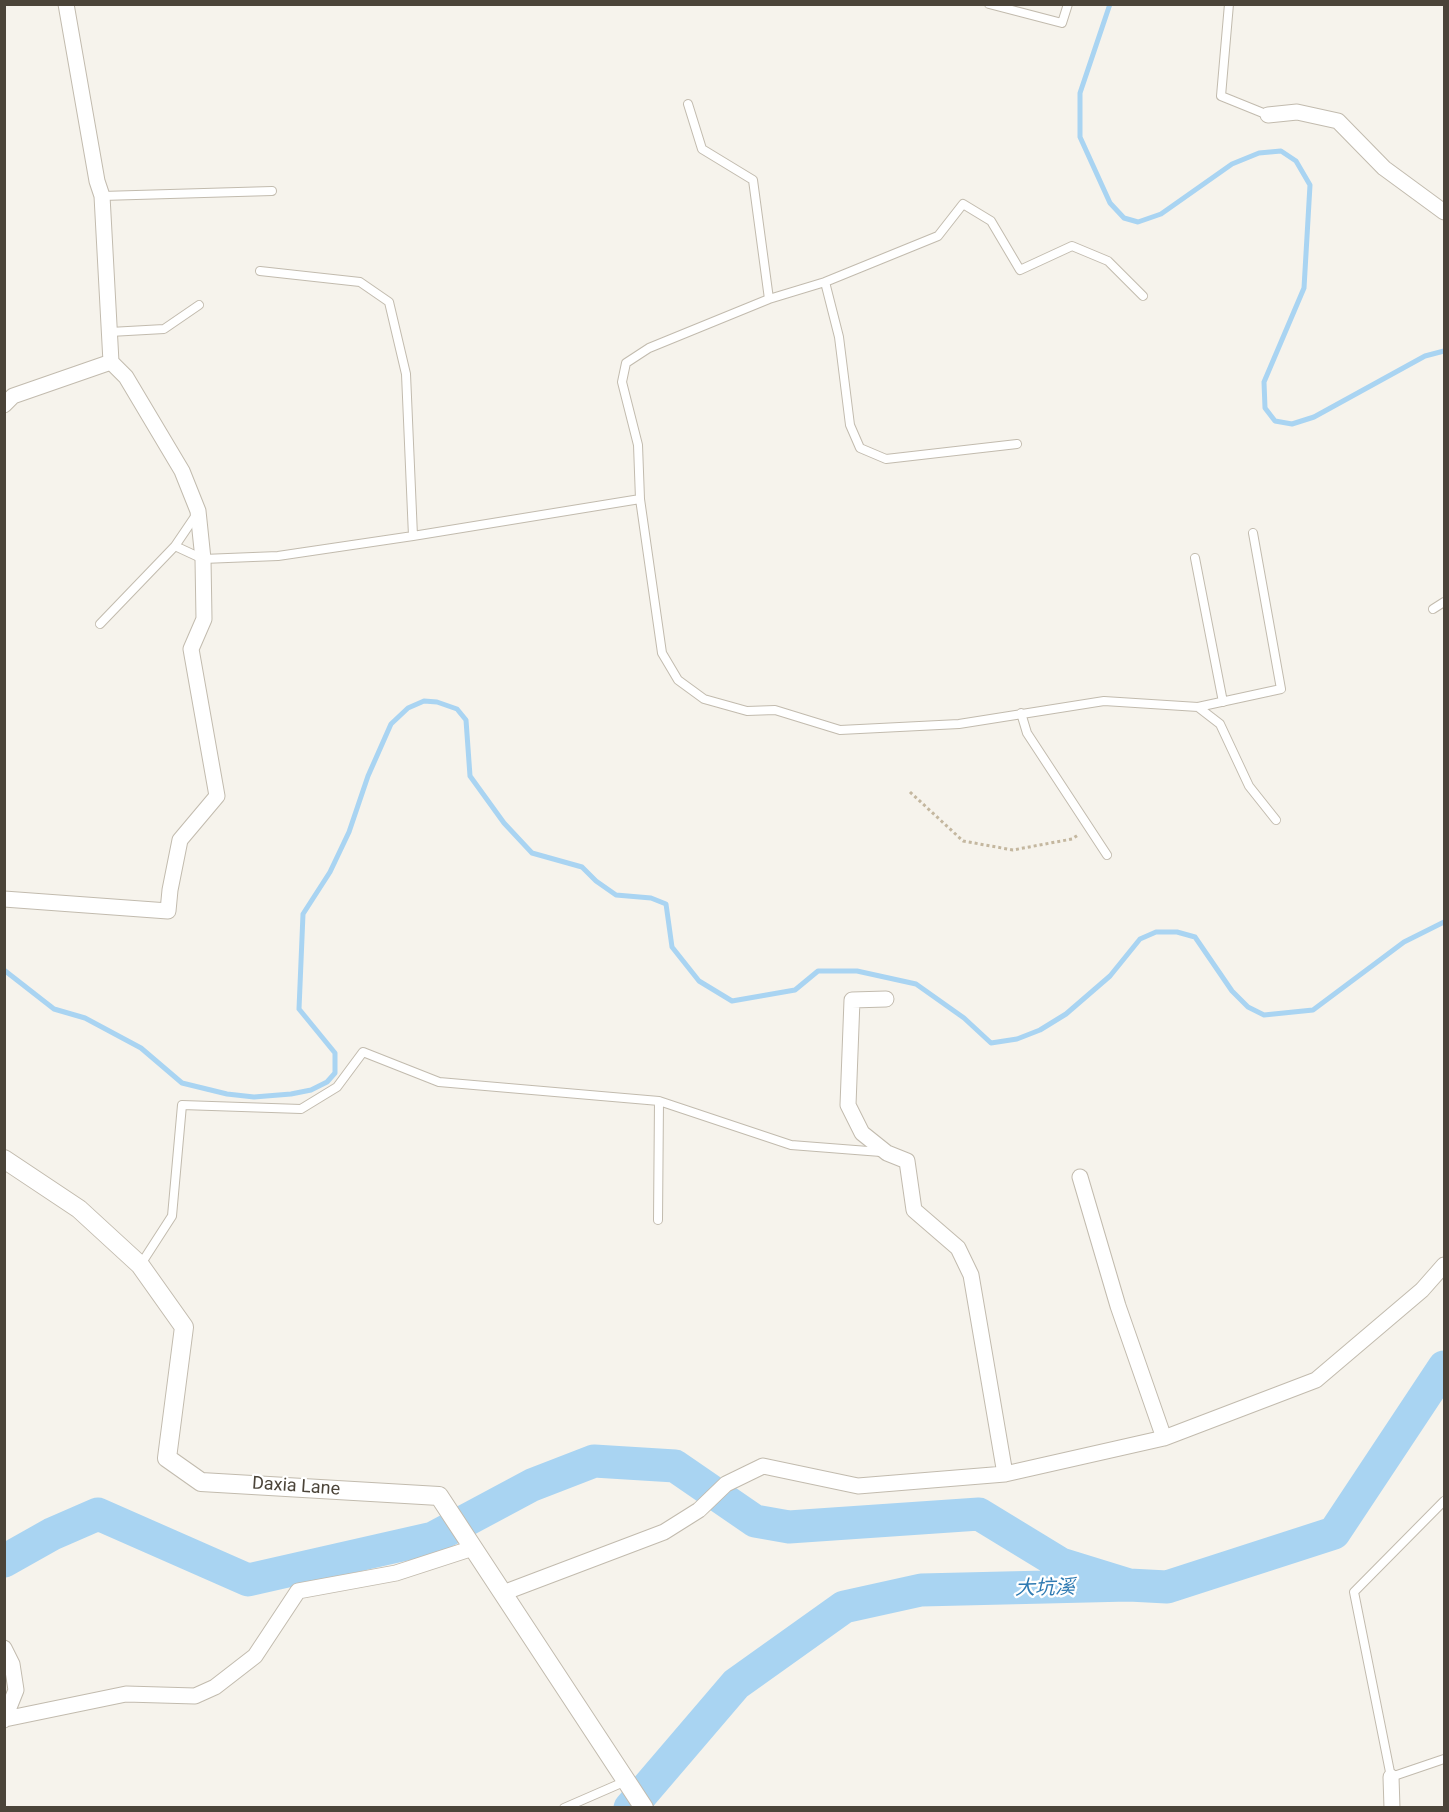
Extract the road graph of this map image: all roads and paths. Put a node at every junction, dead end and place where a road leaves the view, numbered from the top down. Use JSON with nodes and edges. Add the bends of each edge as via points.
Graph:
{"nodes":[{"id":1,"x":66,"y":4,"type":"edge"},
{"id":2,"x":989,"y":4,"type":"edge"},
{"id":3,"x":1068,"y":4,"type":"edge"},
{"id":4,"x":1229,"y":4,"type":"edge"},
{"id":5,"x":688,"y":104,"type":"dead end"},
{"id":6,"x":1268,"y":115,"type":"joint"},
{"id":7,"x":272,"y":191,"type":"dead end"},
{"id":8,"x":102,"y":196,"type":"junction"},
{"id":9,"x":1444,"y":212,"type":"edge"},
{"id":10,"x":260,"y":271,"type":"dead end"},
{"id":11,"x":825,"y":282,"type":"junction"},
{"id":12,"x":1143,"y":296,"type":"dead end"},
{"id":13,"x":769,"y":300,"type":"junction"},
{"id":14,"x":199,"y":305,"type":"dead end"},
{"id":15,"x":110,"y":332,"type":"junction"},
{"id":16,"x":111,"y":362,"type":"junction"},
{"id":17,"x":4,"y":405,"type":"edge"},
{"id":18,"x":1017,"y":444,"type":"dead end"},
{"id":19,"x":640,"y":499,"type":"junction"},
{"id":20,"x":198,"y":511,"type":"junction"},
{"id":21,"x":1253,"y":533,"type":"dead end"},
{"id":22,"x":412,"y":536,"type":"junction"},
{"id":23,"x":175,"y":546,"type":"junction"},
{"id":24,"x":1195,"y":558,"type":"dead end"},
{"id":25,"x":203,"y":559,"type":"junction"},
{"id":26,"x":1444,"y":603,"type":"edge"},
{"id":27,"x":1433,"y":609,"type":"dead end"},
{"id":28,"x":100,"y":624,"type":"dead end"},
{"id":29,"x":1223,"y":702,"type":"junction"},
{"id":30,"x":1198,"y":707,"type":"junction"},
{"id":31,"x":1021,"y":713,"type":"junction"},
{"id":32,"x":910,"y":792,"type":"dead end"},
{"id":33,"x":1276,"y":820,"type":"dead end"},
{"id":34,"x":1090,"y":827,"type":"junction"},
{"id":35,"x":1107,"y":855,"type":"dead end"},
{"id":36,"x":4,"y":899,"type":"edge"},
{"id":37,"x":886,"y":999,"type":"dead end"},
{"id":38,"x":659,"y":1101,"type":"junction"},
{"id":39,"x":887,"y":1153,"type":"junction"},
{"id":40,"x":4,"y":1160,"type":"edge"},
{"id":41,"x":1080,"y":1177,"type":"dead end"},
{"id":42,"x":658,"y":1220,"type":"dead end"},
{"id":43,"x":140,"y":1265,"type":"junction"},
{"id":44,"x":1444,"y":1265,"type":"edge"},
{"id":45,"x":1164,"y":1438,"type":"junction"},
{"id":46,"x":1005,"y":1474,"type":"junction"},
{"id":47,"x":1444,"y":1501,"type":"edge"},
{"id":48,"x":472,"y":1547,"type":"junction"},
{"id":49,"x":503,"y":1593,"type":"junction"},
{"id":50,"x":4,"y":1648,"type":"edge"},
{"id":51,"x":5,"y":1719,"type":"edge"},
{"id":52,"x":1444,"y":1759,"type":"edge"},
{"id":53,"x":1391,"y":1777,"type":"junction"},
{"id":54,"x":628,"y":1785,"type":"junction"},
{"id":55,"x":564,"y":1808,"type":"edge"},
{"id":56,"x":644,"y":1808,"type":"edge"},
{"id":57,"x":1392,"y":1808,"type":"edge"}],
"edges":[{"from":1,"to":8,"type":"street"},
{"from":2,"to":3,"type":"lane","via":[[1062,23]]},
{"from":4,"to":6,"type":"lane","via":[[1221,96]]},
{"from":5,"to":13,"type":"lane","via":[[702,149],[753,180]]},
{"from":6,"to":9,"type":"street","via":[[1297,112],[1338,121],[1384,168]]},
{"from":7,"to":8,"type":"lane"},
{"from":8,"to":15,"type":"street"},
{"from":10,"to":22,"type":"lane","via":[[360,282],[389,302],[406,374]]},
{"from":11,"to":12,"type":"lane","via":[[938,236],[963,204],[991,221],[1020,270],[1072,246],[1108,261]]},
{"from":11,"to":13,"type":"lane"},
{"from":11,"to":18,"type":"lane","via":[[839,337],[850,425],[860,447],[886,459]]},
{"from":13,"to":19,"type":"lane","via":[[649,348],[627,363],[622,382],[638,445]]},
{"from":14,"to":15,"type":"lane","via":[[164,329]]},
{"from":15,"to":16,"type":"street"},
{"from":16,"to":17,"type":"street","via":[[13,396]]},
{"from":16,"to":20,"type":"street","via":[[126,377],[182,471]]},
{"from":19,"to":22,"type":"lane"},
{"from":19,"to":31,"type":"lane","via":[[662,653],[678,680],[704,699],[747,711],[775,710],[840,730],[959,724]]},
{"from":20,"to":23,"type":"lane"},
{"from":20,"to":25,"type":"street"},
{"from":21,"to":29,"type":"lane","via":[[1281,689]]},
{"from":22,"to":25,"type":"lane","via":[[278,556]]},
{"from":23,"to":25,"type":"lane"},
{"from":23,"to":28,"type":"lane"},
{"from":24,"to":29,"type":"lane"},
{"from":25,"to":36,"type":"street","via":[[204,619],[191,649],[217,796],[180,840],[168,911]]},
{"from":26,"to":27,"type":"lane"},
{"from":29,"to":30,"type":"lane"},
{"from":30,"to":31,"type":"lane","via":[[1104,701]]},
{"from":30,"to":33,"type":"lane","via":[[1220,724],[1249,786]]},
{"from":31,"to":34,"type":"lane","via":[[1028,733]]},
{"from":32,"to":34,"type":"path","via":[[963,841],[1013,850],[1072,839]]},
{"from":34,"to":35,"type":"lane"},
{"from":37,"to":39,"type":"street","via":[[852,1000],[848,1105],[861,1133]]},
{"from":38,"to":39,"type":"lane","via":[[791,1145]]},
{"from":38,"to":42,"type":"lane"},
{"from":38,"to":43,"type":"lane","via":[[439,1082],[363,1052],[337,1087],[301,1109],[182,1105],[172,1216]]},
{"from":39,"to":46,"type":"street","via":[[907,1161],[914,1210],[958,1248],[971,1275]]},
{"from":40,"to":43,"type":"street","name":"Daxia Lane","via":[[79,1209]]},
{"from":41,"to":45,"type":"street","via":[[1118,1306]]},
{"from":43,"to":48,"type":"street","name":"Daxia Lane","via":[[184,1327],[167,1458],[201,1482],[439,1496]]},
{"from":44,"to":45,"type":"street","via":[[1422,1290],[1316,1380]]},
{"from":45,"to":46,"type":"street"},
{"from":46,"to":49,"type":"street","via":[[858,1486],[763,1466],[726,1484],[699,1510],[664,1532]]},
{"from":47,"to":53,"type":"lane","via":[[1354,1592]]},
{"from":48,"to":49,"type":"street","name":"Daxia Lane"},
{"from":48,"to":51,"type":"street","via":[[396,1573],[298,1591],[255,1656],[214,1687],[195,1696],[126,1694]]},
{"from":49,"to":54,"type":"street","name":"Daxia Lane"},
{"from":50,"to":51,"type":"street","via":[[12,1664],[16,1690]]},
{"from":52,"to":53,"type":"lane"},
{"from":53,"to":57,"type":"street"},
{"from":54,"to":55,"type":"lane"},
{"from":54,"to":56,"type":"street","name":"Daxia Lane"}]}
